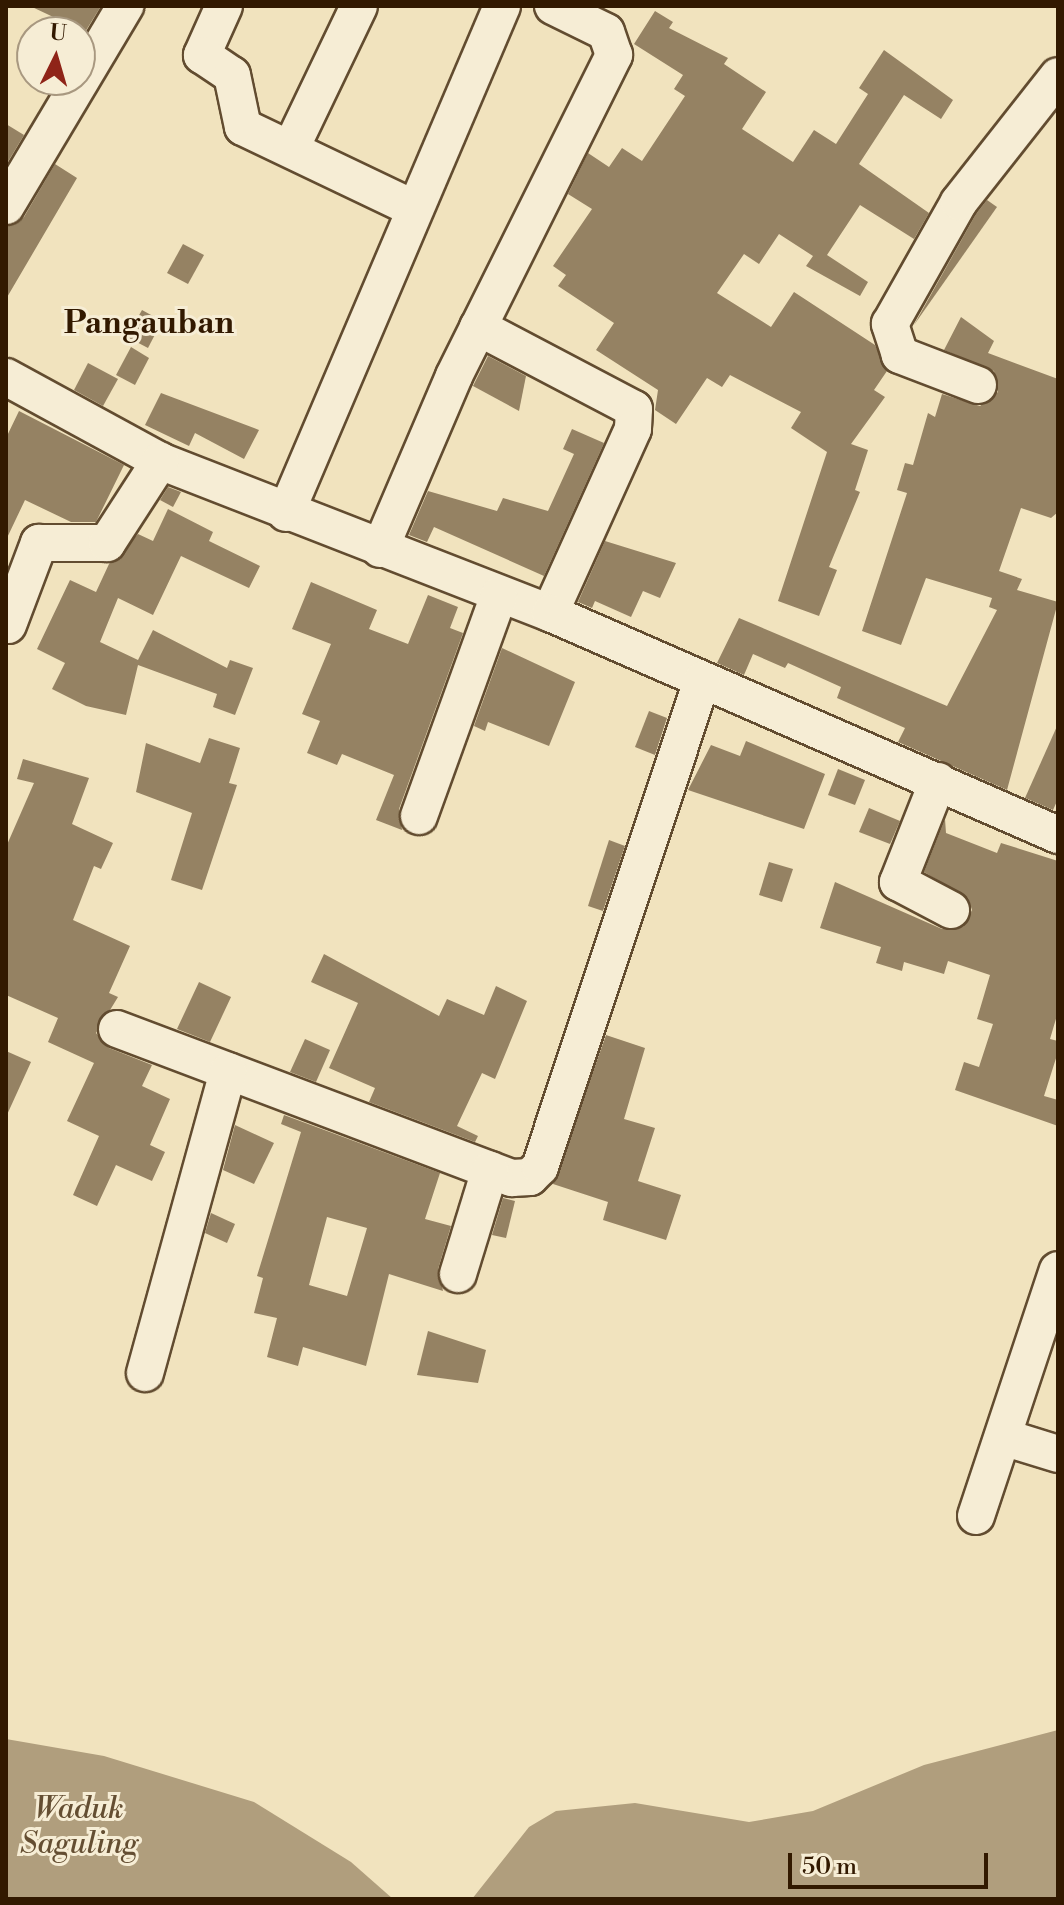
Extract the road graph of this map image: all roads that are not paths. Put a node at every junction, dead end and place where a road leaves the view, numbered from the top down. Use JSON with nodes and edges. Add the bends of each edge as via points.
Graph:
{"nodes":[{"id":1,"x":125,"y":6,"type":"edge"},
{"id":2,"x":224,"y":6,"type":"edge"},
{"id":3,"x":359,"y":6,"type":"edge"},
{"id":4,"x":502,"y":6,"type":"edge"},
{"id":5,"x":553,"y":6,"type":"edge"},
{"id":6,"x":1058,"y":76,"type":"edge"},
{"id":7,"x":291,"y":148,"type":"junction"},
{"id":8,"x":6,"y":206,"type":"edge"},
{"id":9,"x":413,"y":208,"type":"junction"},
{"id":10,"x":478,"y":327,"type":"junction"},
{"id":11,"x":6,"y":377,"type":"edge"},
{"id":12,"x":978,"y":385,"type":"dead end"},
{"id":13,"x":160,"y":461,"type":"junction"},
{"id":14,"x":286,"y":513,"type":"junction"},
{"id":15,"x":380,"y":549,"type":"junction"},
{"id":16,"x":499,"y":595,"type":"junction"},
{"id":17,"x":550,"y":613,"type":"junction"},
{"id":18,"x":8,"y":625,"type":"edge"},
{"id":19,"x":702,"y":680,"type":"junction"},
{"id":20,"x":938,"y":781,"type":"junction"},
{"id":21,"x":419,"y":816,"type":"dead end"},
{"id":22,"x":1058,"y":835,"type":"edge"},
{"id":23,"x":951,"y":910,"type":"dead end"},
{"id":24,"x":117,"y":1029,"type":"dead end"},
{"id":25,"x":228,"y":1071,"type":"junction"},
{"id":26,"x":490,"y":1170,"type":"junction"},
{"id":27,"x":458,"y":1274,"type":"dead end"},
{"id":28,"x":1055,"y":1290,"type":"edge"},
{"id":29,"x":145,"y":1373,"type":"dead end"},
{"id":30,"x":1003,"y":1437,"type":"junction"},
{"id":31,"x":1058,"y":1454,"type":"edge"},
{"id":32,"x":976,"y":1516,"type":"dead end"}],
"edges":[{"from":1,"to":8,"type":"street"},
{"from":2,"to":7,"type":"street","via":[[203,58],[232,75],[243,127]]},
{"from":3,"to":7,"type":"street"},
{"from":4,"to":9,"type":"street"},
{"from":5,"to":10,"type":"street","via":[[606,32],[614,55]]},
{"from":6,"to":12,"type":"street","via":[[959,202],[890,324],[900,355]]},
{"from":7,"to":9,"type":"street"},
{"from":9,"to":14,"type":"street"},
{"from":10,"to":15,"type":"street"},
{"from":10,"to":17,"type":"street","via":[[634,409],[633,429]]},
{"from":11,"to":13,"type":"street"},
{"from":13,"to":14,"type":"street"},
{"from":13,"to":18,"type":"street","via":[[107,543],[39,543]]},
{"from":14,"to":15,"type":"street"},
{"from":15,"to":16,"type":"street"},
{"from":16,"to":17,"type":"street"},
{"from":16,"to":21,"type":"street"},
{"from":17,"to":19,"type":"street"},
{"from":19,"to":20,"type":"street"},
{"from":19,"to":26,"type":"street","via":[[540,1167],[526,1179]]},
{"from":20,"to":22,"type":"street"},
{"from":20,"to":23,"type":"street","via":[[898,882]]},
{"from":24,"to":25,"type":"street"},
{"from":25,"to":26,"type":"street"},
{"from":25,"to":29,"type":"street"},
{"from":26,"to":27,"type":"street"},
{"from":28,"to":30,"type":"street"},
{"from":30,"to":31,"type":"street"},
{"from":30,"to":32,"type":"street"}]}
